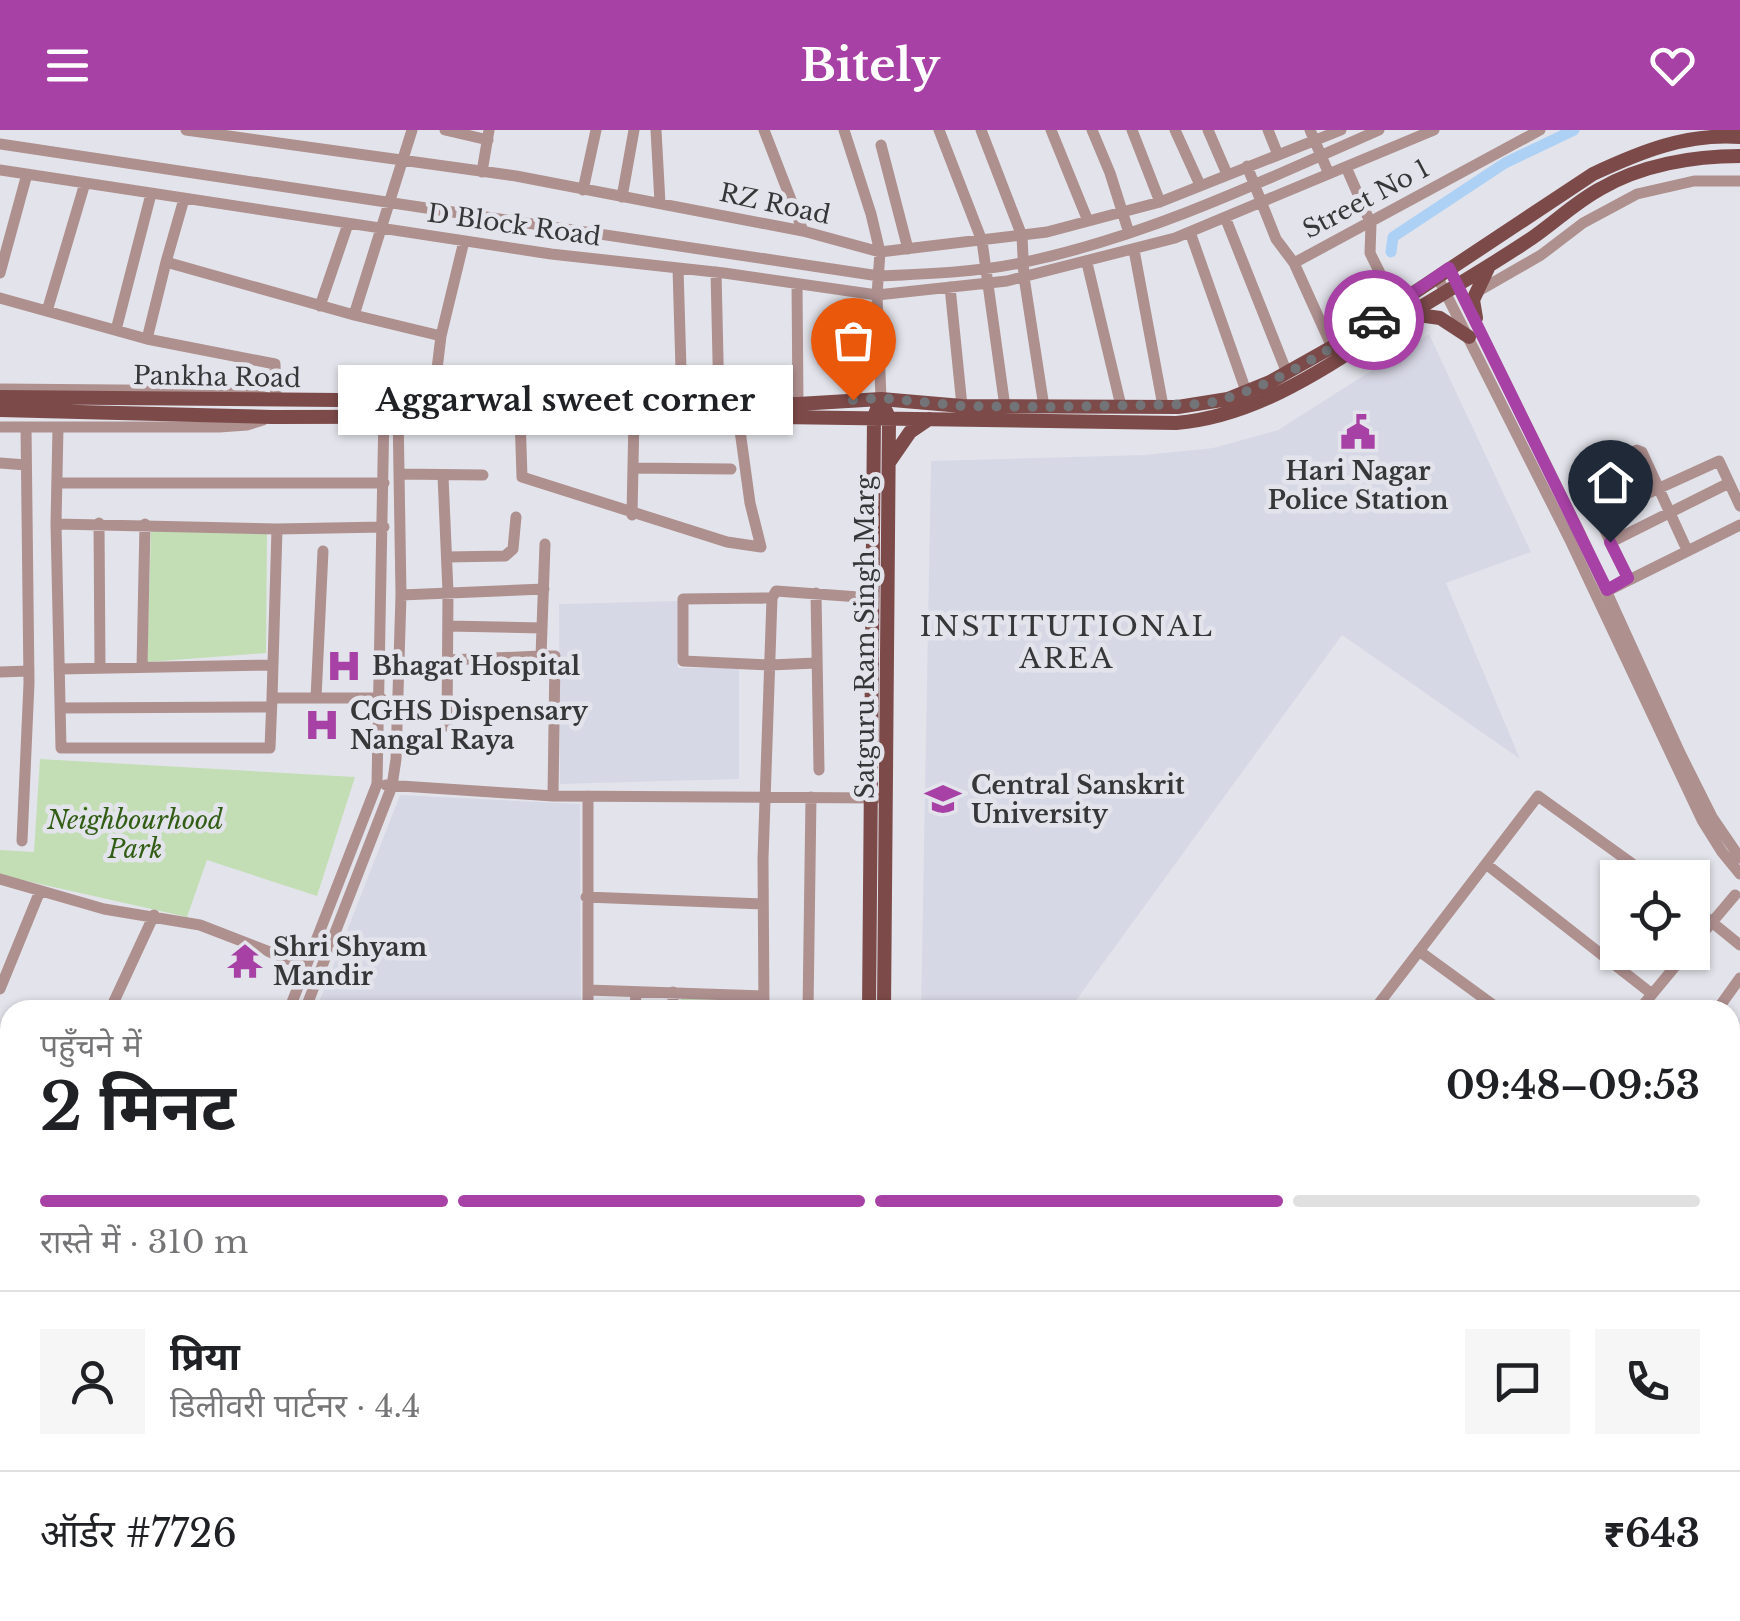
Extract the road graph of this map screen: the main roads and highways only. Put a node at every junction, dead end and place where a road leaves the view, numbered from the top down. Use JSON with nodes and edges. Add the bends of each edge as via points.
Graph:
{"nodes":[{"id":1,"x":1740,"y":136,"type":"edge"},
{"id":2,"x":1740,"y":156,"type":"edge"},
{"id":3,"x":1492,"y":263,"type":"junction"},
{"id":4,"x":1410,"y":314,"type":"junction"},
{"id":5,"x":1476,"y":318,"type":"road end"},
{"id":6,"x":1469,"y":337,"type":"road end"},
{"id":7,"x":0,"y":397,"type":"edge"},
{"id":8,"x":881,"y":398,"type":"junction"},
{"id":9,"x":9,"y":406,"type":"edge"},
{"id":10,"x":391,"y":409,"type":"junction"},
{"id":11,"x":851,"y":417,"type":"junction"},
{"id":12,"x":881,"y":418,"type":"junction"},
{"id":13,"x":930,"y":419,"type":"junction"},
{"id":14,"x":874,"y":449,"type":"junction"},
{"id":15,"x":888,"y":466,"type":"junction"},
{"id":16,"x":879,"y":798,"type":"junction"},
{"id":17,"x":869,"y":1000,"type":"edge"},
{"id":18,"x":884,"y":1000,"type":"edge"}],
"edges":[{"from":1,"to":8,"type":"main road","name":"Pankha Road","via":[[1674,141],[1593,174],[1332,347],[1246,392],[1205,404],[1163,406],[962,406]]},
{"from":2,"to":3,"type":"main road","name":"Pankha Road","via":[[1644,169],[1600,188]]},
{"from":3,"to":4,"type":"main road","name":"Pankha Road"},
{"from":3,"to":5,"type":"main road","via":[[1475,293]]},
{"from":4,"to":6,"type":"main road","via":[[1440,318]]},
{"from":4,"to":13,"type":"main road","name":"Pankha Road","via":[[1278,393],[1208,420]]},
{"from":7,"to":9,"type":"main road","name":"Pankha Road"},
{"from":8,"to":10,"type":"main road","name":"Pankha Road","via":[[798,404],[433,402]]},
{"from":8,"to":12,"type":"main road","name":"Satguru Ram Singh Marg"},
{"from":9,"to":10,"type":"main road","name":"Pankha Road","via":[[276,400]]},
{"from":9,"to":10,"type":"main road","name":"Pankha Road","via":[[272,417]]},
{"from":10,"to":11,"type":"main road","name":"Pankha Road"},
{"from":11,"to":12,"type":"main road","name":"Pankha Road"},
{"from":11,"to":14,"type":"main road"},
{"from":12,"to":13,"type":"main road","name":"Pankha Road"},
{"from":12,"to":14,"type":"main road","name":"Satguru Ram Singh Marg"},
{"from":12,"to":15,"type":"main road","name":"Satguru Ram Singh Marg"},
{"from":13,"to":15,"type":"main road","via":[[910,432]]},
{"from":14,"to":16,"type":"main road","name":"Satguru Ram Singh Marg"},
{"from":15,"to":16,"type":"main road","name":"Satguru Ram Singh Marg"},
{"from":16,"to":17,"type":"main road","name":"Satguru Ram Singh Marg"},
{"from":16,"to":18,"type":"main road","name":"Satguru Ram Singh Marg"}]}
